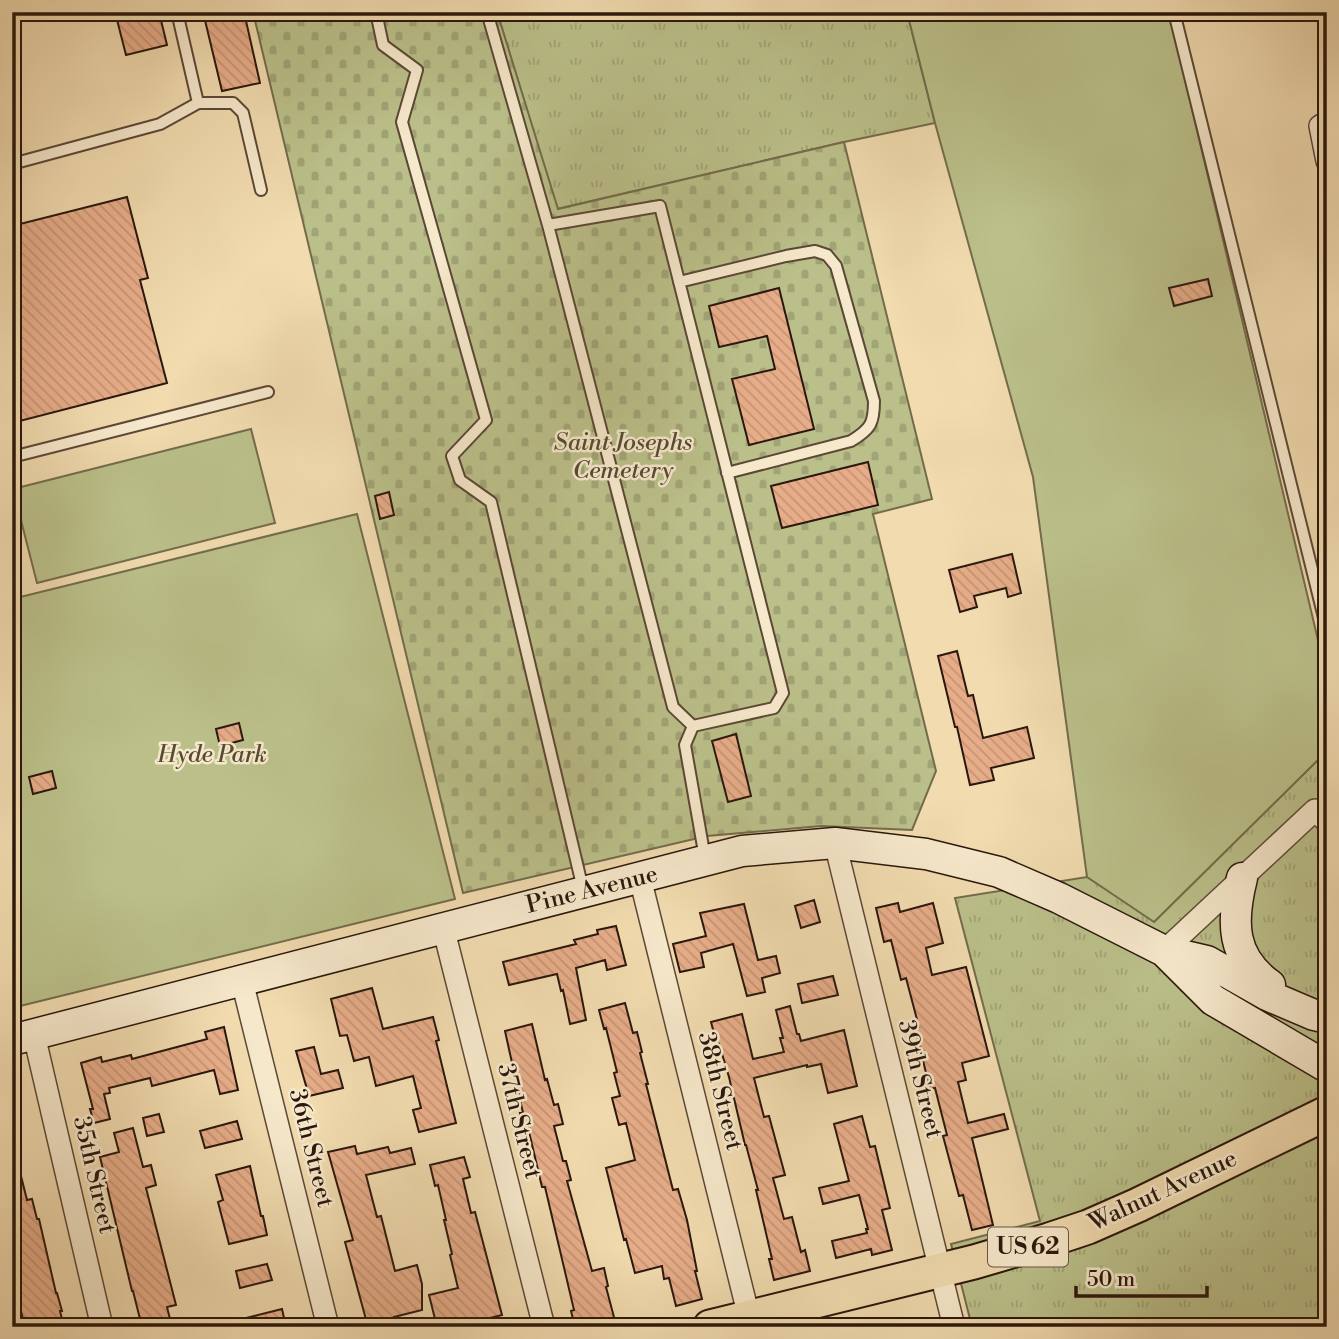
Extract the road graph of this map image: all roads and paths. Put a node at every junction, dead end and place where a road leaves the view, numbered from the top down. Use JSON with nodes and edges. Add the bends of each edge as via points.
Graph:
{"nodes":[{"id":1,"x":177,"y":12,"type":"edge"},
{"id":2,"x":376,"y":12,"type":"edge"},
{"id":3,"x":487,"y":12,"type":"edge"},
{"id":4,"x":1174,"y":12,"type":"edge"},
{"id":5,"x":198,"y":103,"type":"junction"},
{"id":6,"x":1327,"y":122,"type":"edge"},
{"id":7,"x":1327,"y":161,"type":"edge"},
{"id":8,"x":12,"y":164,"type":"edge"},
{"id":9,"x":261,"y":190,"type":"dead end"},
{"id":10,"x":548,"y":225,"type":"junction"},
{"id":11,"x":679,"y":282,"type":"junction"},
{"id":12,"x":268,"y":392,"type":"dead end"},
{"id":13,"x":12,"y":457,"type":"edge"},
{"id":14,"x":727,"y":473,"type":"junction"},
{"id":15,"x":1327,"y":630,"type":"edge"},
{"id":16,"x":693,"y":726,"type":"junction"},
{"id":17,"x":1321,"y":812,"type":"edge"},
{"id":18,"x":835,"y":843,"type":"junction"},
{"id":19,"x":706,"y":860,"type":"junction"},
{"id":20,"x":640,"y":878,"type":"junction"},
{"id":21,"x":1242,"y":878,"type":"junction"},
{"id":22,"x":584,"y":892,"type":"junction"},
{"id":23,"x":443,"y":928,"type":"junction"},
{"id":24,"x":1164,"y":951,"type":"junction"},
{"id":25,"x":242,"y":981,"type":"junction"},
{"id":26,"x":1320,"y":1016,"type":"edge"},
{"id":27,"x":23,"y":1037,"type":"edge"},
{"id":28,"x":1327,"y":1067,"type":"edge"},
{"id":29,"x":1327,"y":1113,"type":"edge"},
{"id":30,"x":940,"y":1271,"type":"junction"},
{"id":31,"x":750,"y":1317,"type":"junction"},
{"id":32,"x":102,"y":1327,"type":"edge"},
{"id":33,"x":328,"y":1327,"type":"edge"},
{"id":34,"x":544,"y":1327,"type":"edge"},
{"id":35,"x":710,"y":1327,"type":"edge"},
{"id":36,"x":954,"y":1327,"type":"edge"}],
"edges":[{"from":1,"to":5,"type":"lane"},
{"from":2,"to":22,"type":"lane","via":[[383,45],[417,71],[402,122],[486,420],[452,456],[460,480],[491,502]]},
{"from":3,"to":10,"type":"lane"},
{"from":4,"to":15,"type":"lane"},
{"from":5,"to":8,"type":"lane","via":[[160,124]]},
{"from":5,"to":9,"type":"lane","via":[[233,103],[243,113]]},
{"from":6,"to":7,"type":"street","via":[[1320,126]]},
{"from":10,"to":11,"type":"lane","via":[[660,206]]},
{"from":10,"to":16,"type":"lane","via":[[673,707]]},
{"from":11,"to":14,"type":"lane"},
{"from":11,"to":14,"type":"lane","via":[[786,256],[815,251],[827,255],[836,266],[874,401],[874,418],[866,432],[851,441]]},
{"from":12,"to":13,"type":"lane"},
{"from":14,"to":16,"type":"lane","via":[[783,693],[774,708]]},
{"from":16,"to":19,"type":"lane","via":[[685,745]]},
{"from":17,"to":21,"type":"street"},
{"from":18,"to":19,"type":"main road","name":"Pine Avenue","via":[[742,851]]},
{"from":18,"to":24,"type":"main road","name":"Pine Avenue","via":[[926,854],[999,872]]},
{"from":18,"to":30,"type":"street","name":"39th Street"},
{"from":19,"to":20,"type":"main road","name":"Pine Avenue"},
{"from":20,"to":22,"type":"main road","name":"Pine Avenue"},
{"from":20,"to":31,"type":"street","name":"38th Street"},
{"from":21,"to":24,"type":"street"},
{"from":21,"to":26,"type":"main road","via":[[1236,927],[1245,960],[1269,985]]},
{"from":22,"to":23,"type":"main road","name":"Pine Avenue"},
{"from":23,"to":25,"type":"main road","name":"Pine Avenue"},
{"from":23,"to":34,"type":"street","name":"37th Street"},
{"from":24,"to":26,"type":"main road","via":[[1207,961],[1267,995]]},
{"from":24,"to":28,"type":"main road","via":[[1213,1000]]},
{"from":25,"to":27,"type":"main road","name":"Pine Avenue"},
{"from":25,"to":33,"type":"street","name":"36th Street"},
{"from":27,"to":32,"type":"street","name":"35th Street"},
{"from":29,"to":30,"type":"main road","name":"Walnut Avenue","number":"US 62","via":[[1088,1227]]},
{"from":30,"to":31,"type":"main road","name":"Walnut Avenue","number":"US 62"},
{"from":30,"to":36,"type":"street","name":"39th Street"},
{"from":31,"to":35,"type":"main road","name":"Walnut Avenue","number":"US 62"}]}
